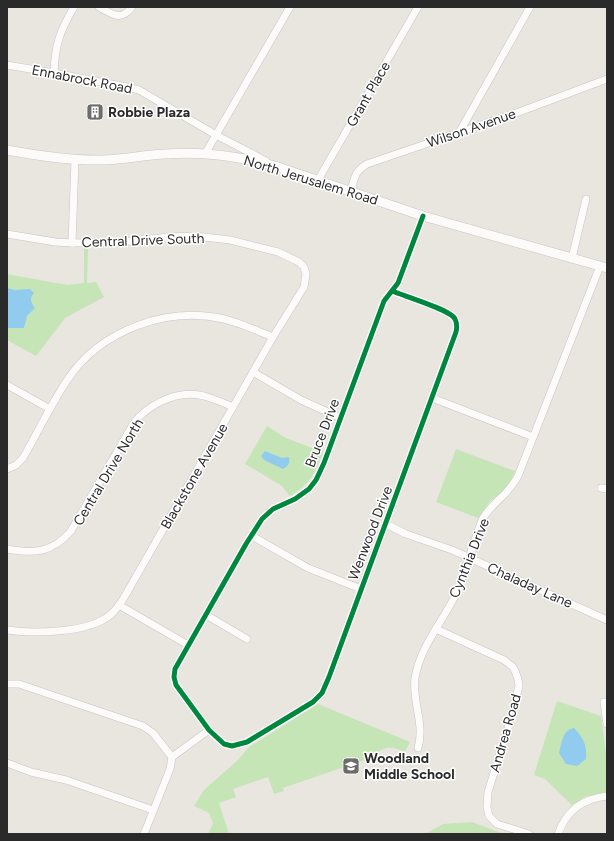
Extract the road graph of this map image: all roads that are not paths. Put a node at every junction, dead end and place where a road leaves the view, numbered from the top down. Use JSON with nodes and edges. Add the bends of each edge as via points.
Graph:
{"nodes":[{"id":1,"x":74,"y":7,"type":"edge"},
{"id":2,"x":99,"y":7,"type":"edge"},
{"id":3,"x":132,"y":7,"type":"edge"},
{"id":4,"x":290,"y":7,"type":"edge"},
{"id":5,"x":418,"y":7,"type":"edge"},
{"id":6,"x":530,"y":7,"type":"edge"},
{"id":7,"x":7,"y":65,"type":"edge"},
{"id":8,"x":54,"y":73,"type":"junction"},
{"id":9,"x":607,"y":79,"type":"edge"},
{"id":10,"x":459,"y":133,"type":"junction"},
{"id":11,"x":216,"y":135,"type":"junction"},
{"id":12,"x":7,"y":150,"type":"edge"},
{"id":13,"x":205,"y":154,"type":"junction"},
{"id":14,"x":75,"y":160,"type":"junction"},
{"id":15,"x":274,"y":166,"type":"junction"},
{"id":16,"x":318,"y":180,"type":"junction"},
{"id":17,"x":351,"y":191,"type":"junction"},
{"id":18,"x":586,"y":199,"type":"dead end"},
{"id":19,"x":423,"y":216,"type":"junction"},
{"id":20,"x":7,"y":234,"type":"edge"},
{"id":21,"x":72,"y":243,"type":"junction"},
{"id":22,"x":278,"y":252,"type":"joint"},
{"id":23,"x":572,"y":258,"type":"junction"},
{"id":24,"x":604,"y":267,"type":"edge"},
{"id":25,"x":392,"y":291,"type":"junction"},
{"id":26,"x":273,"y":337,"type":"junction"},
{"id":27,"x":253,"y":372,"type":"junction"},
{"id":28,"x":7,"y":385,"type":"edge"},
{"id":29,"x":432,"y":398,"type":"junction"},
{"id":30,"x":233,"y":407,"type":"junction"},
{"id":31,"x":50,"y":409,"type":"junction"},
{"id":32,"x":341,"y":418,"type":"junction"},
{"id":33,"x":533,"y":437,"type":"junction"},
{"id":34,"x":7,"y":469,"type":"edge"},
{"id":35,"x":386,"y":524,"type":"junction"},
{"id":36,"x":252,"y":536,"type":"junction"},
{"id":37,"x":7,"y":549,"type":"edge"},
{"id":38,"x":469,"y":558,"type":"junction"},
{"id":39,"x":361,"y":589,"type":"junction"},
{"id":40,"x":119,"y":605,"type":"junction"},
{"id":41,"x":206,"y":616,"type":"junction"},
{"id":42,"x":607,"y":620,"type":"edge"},
{"id":43,"x":436,"y":629,"type":"junction"},
{"id":44,"x":7,"y":630,"type":"edge"},
{"id":45,"x":247,"y":639,"type":"dead end"},
{"id":46,"x":188,"y":645,"type":"junction"},
{"id":47,"x":7,"y":684,"type":"edge"},
{"id":48,"x":604,"y":702,"type":"dead end"},
{"id":49,"x":607,"y":724,"type":"edge"},
{"id":50,"x":209,"y":730,"type":"junction"},
{"id":51,"x":418,"y":748,"type":"dead end"},
{"id":52,"x":172,"y":757,"type":"junction"},
{"id":53,"x":7,"y":763,"type":"edge"},
{"id":54,"x":607,"y":796,"type":"edge"},
{"id":55,"x":153,"y":810,"type":"junction"},
{"id":56,"x":144,"y":834,"type":"edge"},
{"id":57,"x":529,"y":834,"type":"edge"},
{"id":58,"x":558,"y":834,"type":"edge"}],
"edges":[{"from":1,"to":8,"type":"street","via":[[59,36]]},
{"from":2,"to":3,"type":"street","via":[[118,16],[125,15]]},
{"from":4,"to":11,"type":"street"},
{"from":5,"to":16,"type":"street","name":"Grant Place"},
{"from":6,"to":10,"type":"street"},
{"from":7,"to":8,"type":"street","name":"Ennabrock Road"},
{"from":8,"to":11,"type":"street","name":"Ennabrock Road","via":[[139,90]]},
{"from":9,"to":10,"type":"street","name":"Wilson Avenue"},
{"from":10,"to":17,"type":"street","name":"Wilson Avenue","via":[[367,164],[356,173]]},
{"from":11,"to":13,"type":"street"},
{"from":11,"to":15,"type":"street","name":"Ennabrock Road"},
{"from":12,"to":14,"type":"main road","name":"North Jerusalem Road"},
{"from":13,"to":14,"type":"main road","name":"North Jerusalem Road","via":[[182,153]]},
{"from":13,"to":15,"type":"main road","name":"North Jerusalem Road"},
{"from":14,"to":21,"type":"street"},
{"from":15,"to":16,"type":"main road","name":"North Jerusalem Road"},
{"from":16,"to":17,"type":"main road","name":"North Jerusalem Road"},
{"from":17,"to":19,"type":"main road","name":"North Jerusalem Road"},
{"from":18,"to":23,"type":"street"},
{"from":19,"to":23,"type":"main road","name":"North Jerusalem Road"},
{"from":19,"to":25,"type":"street","name":"Bruce Drive","via":[[406,265]]},
{"from":20,"to":21,"type":"street","name":"Central Drive South"},
{"from":21,"to":22,"type":"street","name":"Central Drive South","via":[[103,244],[196,236],[230,240]]},
{"from":22,"to":26,"type":"street","name":"Blackstone Avenue","via":[[304,267],[306,280]]},
{"from":23,"to":24,"type":"main road","name":"North Jerusalem Road"},
{"from":24,"to":33,"type":"street","name":"Cynthia Drive"},
{"from":25,"to":29,"type":"street","name":"Wenwood Drive","via":[[447,312],[455,318],[456,332]]},
{"from":25,"to":32,"type":"street","name":"Bruce Drive","via":[[384,301]]},
{"from":26,"to":27,"type":"street","name":"Blackstone Avenue"},
{"from":26,"to":31,"type":"street","via":[[237,323],[211,317],[180,316],[150,321],[116,335],[97,349],[79,365]]},
{"from":27,"to":30,"type":"street","name":"Blackstone Avenue"},
{"from":27,"to":32,"type":"street","via":[[301,400]]},
{"from":28,"to":31,"type":"street"},
{"from":29,"to":33,"type":"street"},
{"from":29,"to":35,"type":"street","name":"Wenwood Drive"},
{"from":30,"to":37,"type":"street","name":"Central Drive North","via":[[203,396],[186,395],[163,400],[137,419],[63,541],[36,552]]},
{"from":30,"to":40,"type":"street","name":"Blackstone Avenue"},
{"from":31,"to":34,"type":"street","via":[[23,458]]},
{"from":32,"to":36,"type":"street","name":"Bruce Drive","via":[[316,480],[302,494],[267,514]]},
{"from":33,"to":38,"type":"street","name":"Cynthia Drive","via":[[515,482],[483,518]]},
{"from":35,"to":38,"type":"street","name":"Chaladay Lane"},
{"from":35,"to":39,"type":"street","name":"Wenwood Drive"},
{"from":36,"to":39,"type":"street","via":[[308,568]]},
{"from":36,"to":41,"type":"street","name":"Bruce Drive"},
{"from":38,"to":42,"type":"street","name":"Chaladay Lane"},
{"from":38,"to":43,"type":"street","name":"Cynthia Drive","via":[[454,598]]},
{"from":39,"to":50,"type":"street","name":"Wenwood Drive","via":[[329,677],[322,693],[313,702],[239,745],[224,744]]},
{"from":40,"to":44,"type":"street","name":"Blackstone Avenue","via":[[111,615],[88,626],[37,633]]},
{"from":40,"to":46,"type":"street"},
{"from":41,"to":45,"type":"street"},
{"from":41,"to":46,"type":"street","name":"Bruce Drive"},
{"from":43,"to":51,"type":"street","name":"Cynthia Drive","via":[[424,649],[415,677],[415,696],[420,721]]},
{"from":43,"to":57,"type":"street","name":"Andrea Road","via":[[504,660],[515,671],[519,686],[488,792],[487,807],[489,816],[497,824]]},
{"from":46,"to":50,"type":"street","name":"Bruce Drive","via":[[174,677],[176,685]]},
{"from":47,"to":52,"type":"street","via":[[19,684],[143,726],[154,733]]},
{"from":48,"to":49,"type":"street"},
{"from":50,"to":52,"type":"street"},
{"from":52,"to":55,"type":"street","via":[[170,769]]},
{"from":53,"to":55,"type":"street"},
{"from":54,"to":58,"type":"street","via":[[577,806],[564,819]]},
{"from":55,"to":56,"type":"street"}]}
